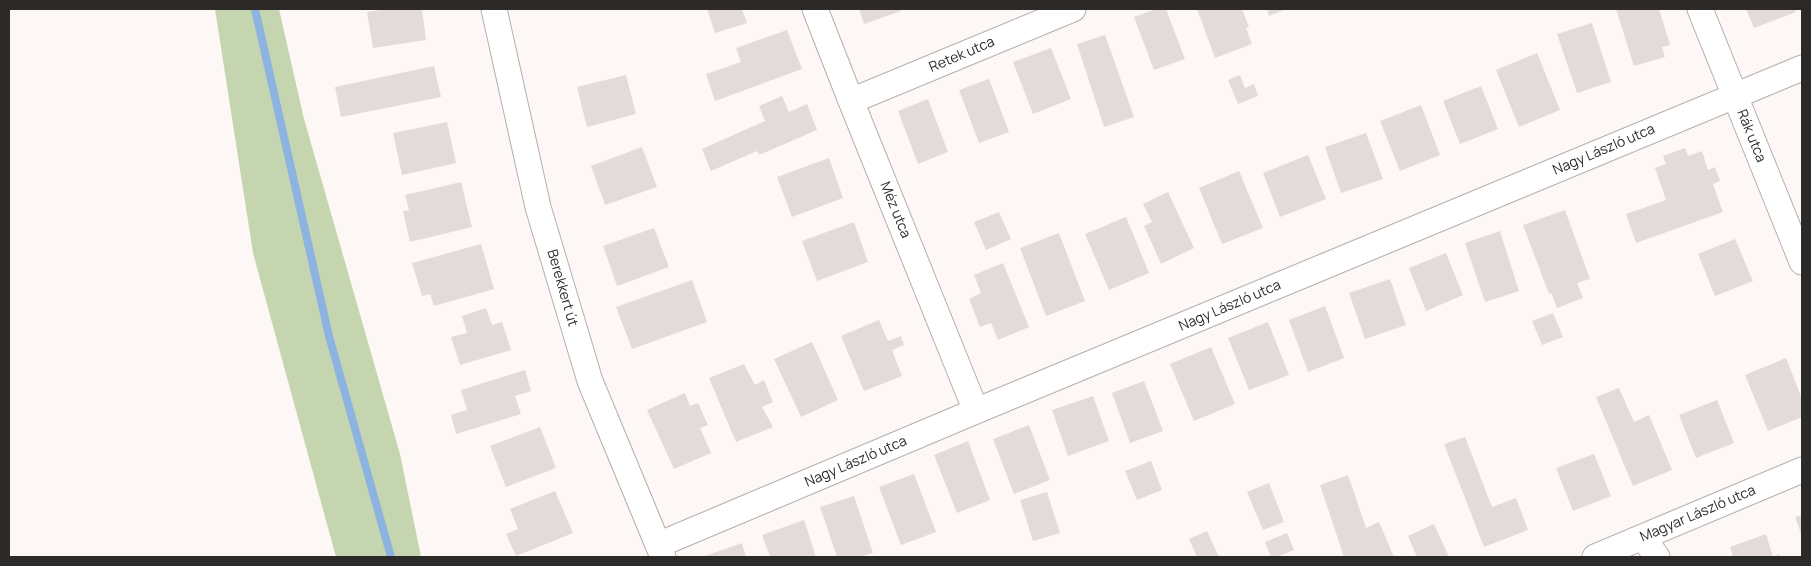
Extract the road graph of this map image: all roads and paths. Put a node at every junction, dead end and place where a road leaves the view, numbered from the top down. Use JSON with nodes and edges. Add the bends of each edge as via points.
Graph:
{"nodes":[{"id":1,"x":494,"y":9,"type":"edge"},
{"id":2,"x":816,"y":9,"type":"edge"},
{"id":3,"x":1073,"y":9,"type":"edge"},
{"id":4,"x":1700,"y":9,"type":"edge"},
{"id":5,"x":1802,"y":68,"type":"edge"},
{"id":6,"x":1734,"y":96,"type":"junction"},
{"id":7,"x":851,"y":101,"type":"junction"},
{"id":8,"x":1802,"y":262,"type":"edge"},
{"id":9,"x":976,"y":411,"type":"junction"},
{"id":10,"x":1802,"y":470,"type":"edge"},
{"id":11,"x":1643,"y":536,"type":"junction"},
{"id":12,"x":661,"y":551,"type":"edge"},
{"id":13,"x":1594,"y":557,"type":"edge"},
{"id":14,"x":1657,"y":557,"type":"edge"}],
"edges":[{"from":1,"to":12,"type":"street","name":"Berekkert út","via":[[538,207],[590,381]]},
{"from":2,"to":7,"type":"street","name":"Méz utca"},
{"from":3,"to":7,"type":"street","name":"Retek utca"},
{"from":4,"to":6,"type":"street","name":"Rák utca"},
{"from":5,"to":6,"type":"street","name":"Nagy László utca"},
{"from":6,"to":8,"type":"street","name":"Rák utca"},
{"from":6,"to":9,"type":"street","name":"Nagy László utca"},
{"from":7,"to":9,"type":"street","name":"Méz utca"},
{"from":9,"to":12,"type":"street","name":"Nagy László utca"},
{"from":10,"to":11,"type":"street","name":"Magyar László utca"},
{"from":11,"to":13,"type":"street","name":"Magyar László utca"},
{"from":11,"to":14,"type":"street"}]}
